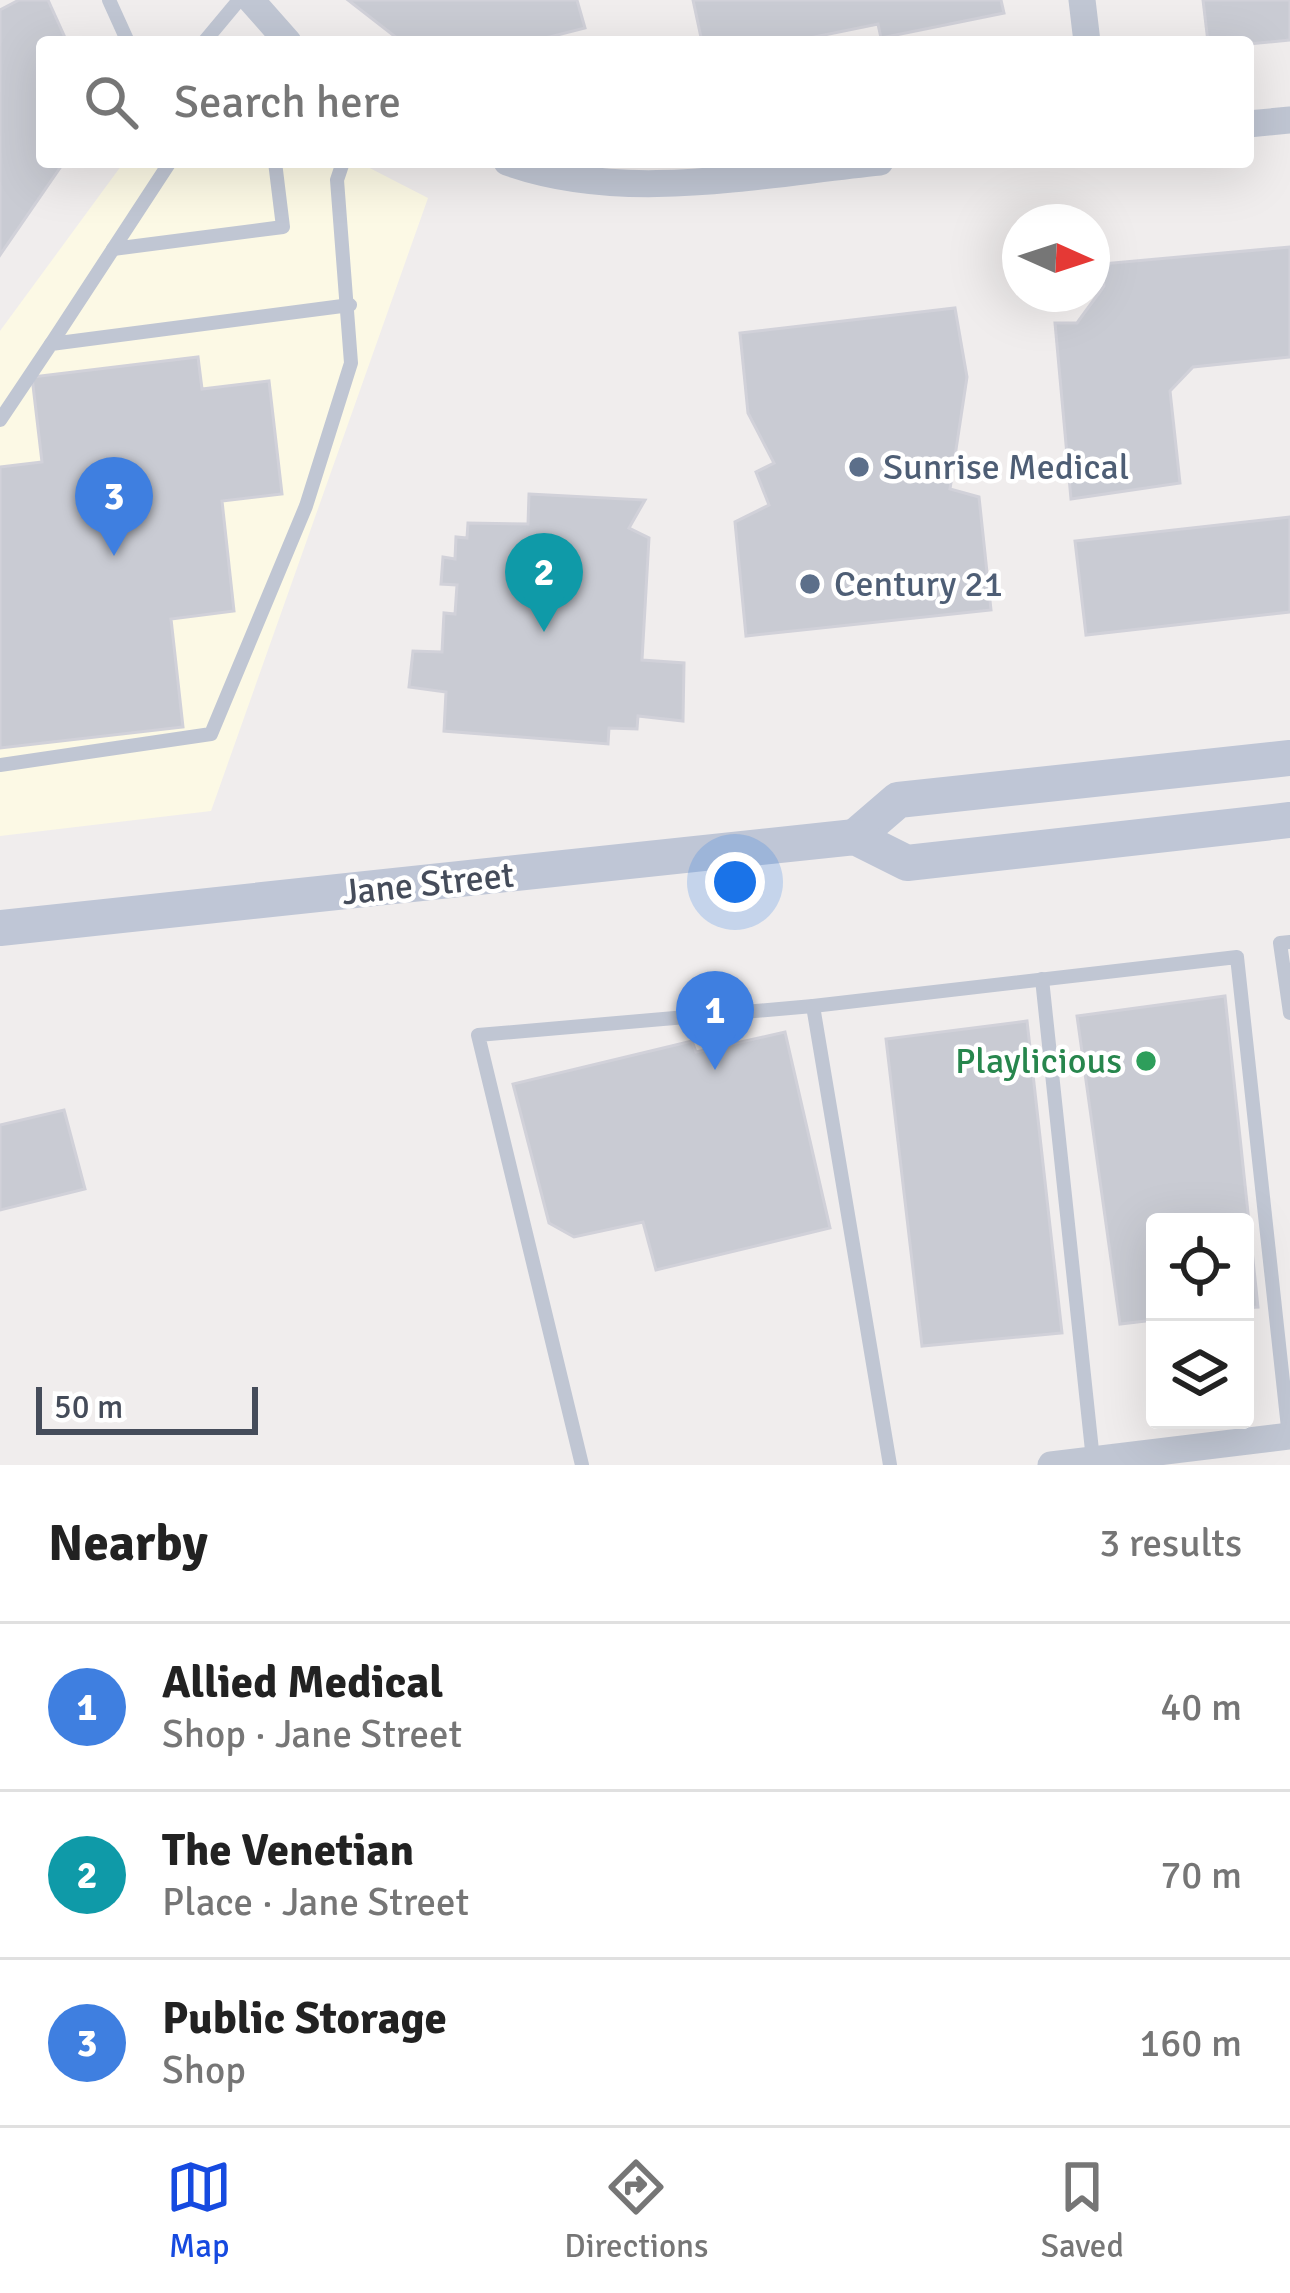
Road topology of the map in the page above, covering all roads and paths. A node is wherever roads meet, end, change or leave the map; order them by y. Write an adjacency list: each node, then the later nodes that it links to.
1 (109, 0): 5 (lane)
2 (239, 0): 6 (lane)
3 (251, 0): 7 (street)
4 (1082, 0): 8 (street)
5 (125, 36)
6 (209, 36)
7 (282, 36)
8 (1086, 36)
9 (1290, 120): 10 (street)
10 (1254, 123)
11 (166, 168): 16 (lane)
12 (276, 168): 16 (lane)
13 (341, 168): 17 (lane)
14 (535, 168): 15 (street)
15 (818, 168)
16 (113, 249): 18 (lane)
17 (350, 305): 18 (lane); 21 (lane)
18 (51, 344): 19 (lane)
19 (0, 420)
20 (1290, 758): 23 (main road)
21 (0, 765)
22 (1290, 820): 23 (main road)
23 (855, 837): 24 (main road, Jane Street)
24 (0, 928)
25 (1290, 942): 28 (lane)
26 (1042, 980): 27 (lane); 29 (lane); 31 (lane)
27 (813, 1006): 32 (lane); 33 (lane)
28 (1290, 1013)
29 (1289, 1437): 30 (street)
30 (1174, 1457): 31 (street)
31 (1093, 1460): 34 (street)
32 (582, 1465)
33 (890, 1465)
34 (1051, 1465)

